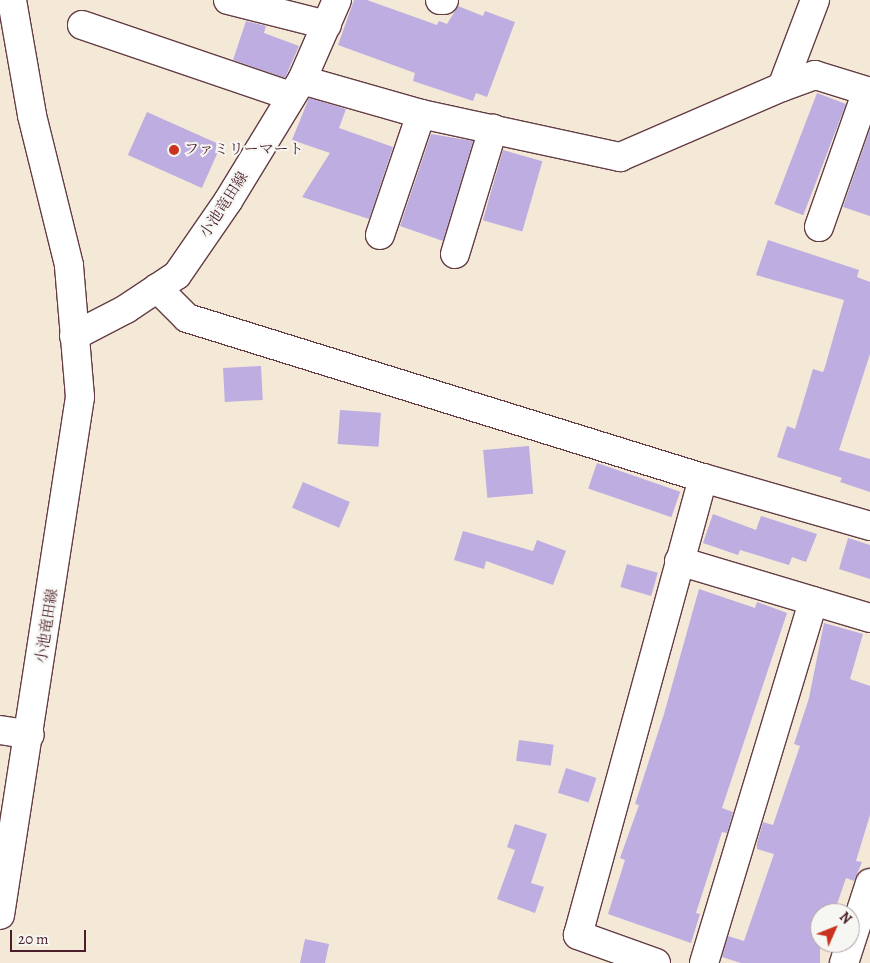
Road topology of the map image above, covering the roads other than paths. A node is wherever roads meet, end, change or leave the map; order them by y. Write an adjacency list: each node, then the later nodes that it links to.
1 (12, 0): 18 (street, 小池竜田線)
2 (228, 0): 8 (street)
3 (337, 0): 8 (street, 小池竜田線)
4 (440, 0): 5 (street)
5 (444, 0)
6 (815, 0): 9 (street)
7 (82, 25): 10 (street)
8 (327, 26): 10 (street, 小池竜田線)
9 (782, 87): 11 (street); 13 (street)
10 (297, 88): 12 (street); 17 (street, 小池竜田線)
11 (868, 91): 14 (street)
12 (421, 114): 13 (street); 15 (street)
13 (493, 130): 16 (street)
14 (819, 227)
15 (380, 235)
16 (455, 254)
17 (157, 288): 18 (street, 小池竜田線); 19 (street)
18 (74, 336): 25 (street, 小池竜田線)
19 (703, 478): 20 (street); 21 (street)
20 (870, 526)
21 (679, 561): 22 (street); 28 (street)
22 (813, 601): 23 (street); 29 (street)
23 (870, 618)
24 (0, 730): 25 (street)
25 (30, 735): 27 (street, 小池竜田線)
26 (870, 883): 30 (street)
27 (0, 915)
28 (656, 963)
29 (704, 963)
30 (844, 963)

